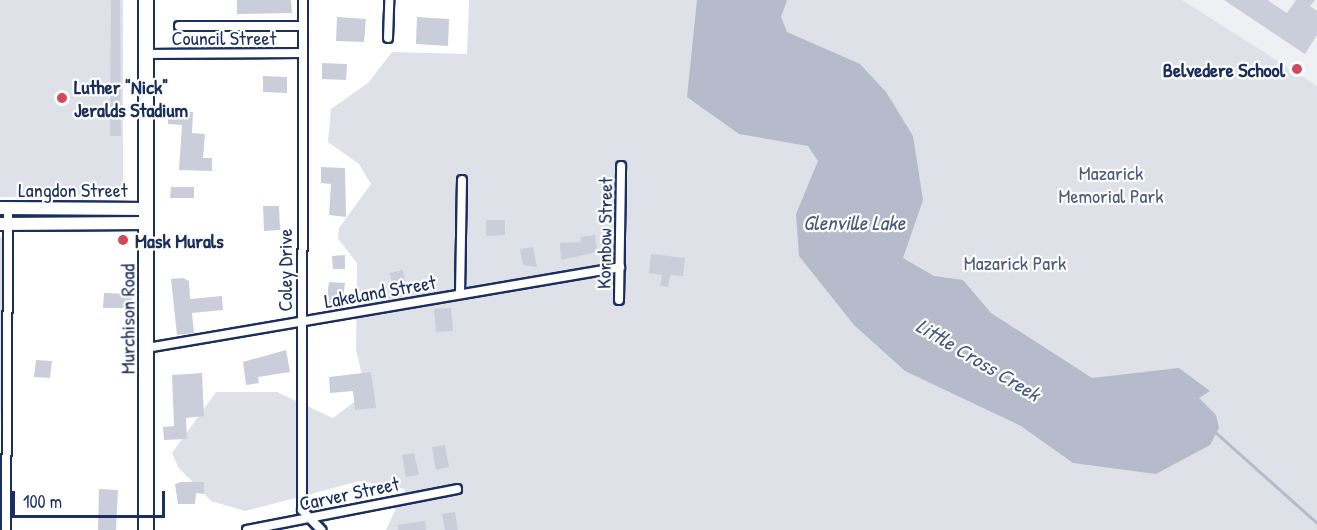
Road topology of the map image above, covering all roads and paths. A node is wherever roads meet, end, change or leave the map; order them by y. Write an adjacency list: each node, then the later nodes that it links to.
1 (146, 0): 8 (main road, Murchison Road)
2 (303, 0): 5 (street, Coley Drive)
3 (389, 0): 6 (street)
4 (179, 26): 5 (street)
5 (303, 26): 7 (street, Coley Drive)
6 (388, 38)
7 (302, 53): 8 (street, Council Street); 18 (street, Coley Drive)
8 (145, 54): 12 (main road, Murchison Road)
9 (621, 166): 15 (street, Kornbow Street)
10 (462, 180): 16 (street)
11 (4, 208): 12 (street, Langdon Street); 14 (street)
12 (147, 208): 13 (main road, Murchison Road)
13 (146, 223): 14 (street, Langdon Street); 19 (main road, Murchison Road)
14 (3, 224): 22 (street)
15 (620, 267): 16 (street, Lakeland Street); 17 (street, Kornbow Street)
16 (460, 294): 18 (street, Lakeland Street)
17 (619, 300)
18 (300, 321): 19 (street, Lakeland Street); 21 (street, Coley Drive)
19 (147, 348): 23 (main road, Murchison Road)
20 (457, 489): 21 (street, Carver Street)
21 (312, 517): 24 (street, Carver Street); 25 (street, Coley Drive)
22 (6, 530)
23 (146, 530)
24 (247, 530)
25 (321, 530)

